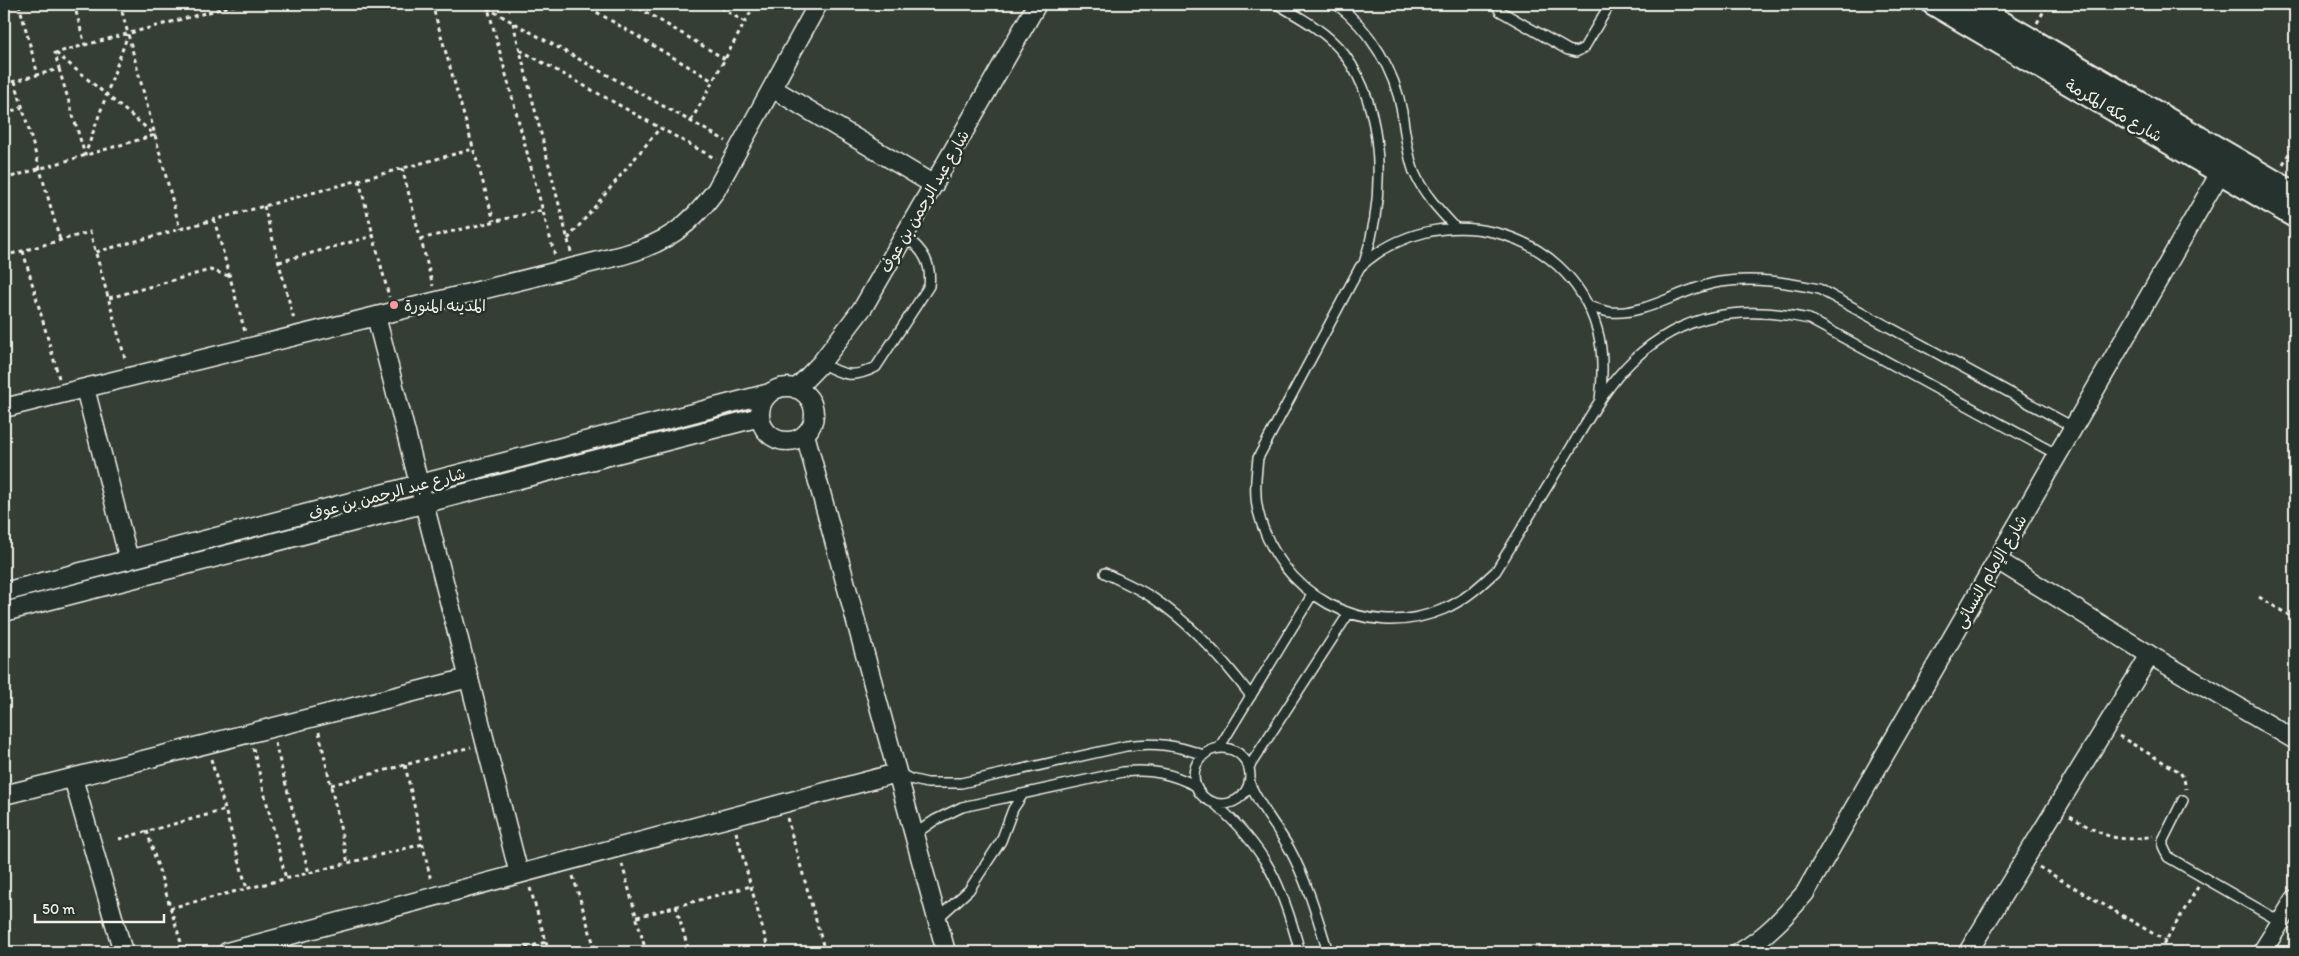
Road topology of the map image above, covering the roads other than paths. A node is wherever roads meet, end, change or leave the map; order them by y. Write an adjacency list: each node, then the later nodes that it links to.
1 (818, 4): 9 (street)
2 (1037, 4): 11 (street, شارع عبد الرحمن بن عوف)
3 (1277, 4): 16 (lane)
4 (1336, 4): 14 (lane)
5 (1496, 4): 6 (lane)
6 (1610, 4)
7 (1933, 4): 10 (street, شارع مكه المكرمة)
8 (1971, 4): 12 (street, شارع مكه المكرمة)
9 (772, 88): 11 (street); 18 (street)
10 (2220, 173): 13 (street, شارع مكه المكرمة); 26 (street, شارع الإمام النسائى)
11 (934, 185): 15 (street, شارع عبد الرحمن بن عوف)
12 (2295, 193)
13 (2295, 217)
14 (1455, 227): 16 (lane); 17 (lane)
15 (905, 236): 19 (street, شارع عبد الرحمن بن عوف); 19 (lane)
16 (1364, 263): 35 (lane)
17 (1588, 306): 23 (lane); 26 (lane)
18 (376, 316): 20 (street); 29 (street)
19 (821, 363): 21 (street, شارع عبد الرحمن بن عوف)
20 (84, 388): 24 (street); 31 (street)
21 (796, 389): 22 (street); 27 (street)
22 (770, 394): 25 (street); 29 (street, شارع عبد الرحمن بن عوف)
23 (1600, 400): 28 (lane); 37 (lane)
24 (4, 408)
25 (760, 416): 27 (street); 30 (street, شارع عبد الرحمن بن عوف)
26 (2073, 427): 28 (street, شارع الإمام النسائى)
27 (806, 434): 45 (street)
28 (2056, 454): 32 (street, شارع الإمام النسائى)
29 (419, 484): 30 (street); 31 (street, شارع عبد الرحمن بن عوف)
30 (424, 504): 36 (street, شارع عبد الرحمن بن عوف); 39 (street)
31 (129, 560): 34 (street, شارع عبد الرحمن بن عوف)
32 (1996, 560): 38 (street); 63 (street, شارع الإمام النسائى)
33 (1105, 572): 40 (lane)
34 (4, 592)
35 (1312, 595): 37 (lane); 40 (lane)
36 (4, 612)
37 (1349, 613): 44 (lane)
38 (2150, 655): 41 (street); 64 (street)
39 (468, 678): 46 (street); 54 (street)
40 (1251, 696): 42 (lane)
41 (2295, 740)
42 (1219, 748): 43 (lane); 44 (lane)
43 (1204, 755): 45 (lane); 48 (lane)
44 (1249, 768): 47 (lane)
45 (897, 773): 53 (street); 54 (street)
46 (73, 778): 50 (street); 58 (street)
47 (1249, 782): 52 (lane); 62 (lane)
48 (1196, 786): 49 (lane); 52 (lane)
49 (1023, 794): 53 (lane); 56 (lane)
50 (4, 795)
51 (2184, 800): 57 (lane)
52 (1213, 802): 61 (lane)
53 (915, 838): 56 (street)
54 (522, 873): 59 (street)
55 (2295, 899): 57 (street)
56 (938, 918): 60 (street)
57 (2281, 922): 65 (street)
58 (124, 952)
59 (227, 952)
60 (946, 952)
61 (1300, 952)
62 (1328, 952)
63 (1740, 952)
64 (1968, 952)
65 (2262, 952)

